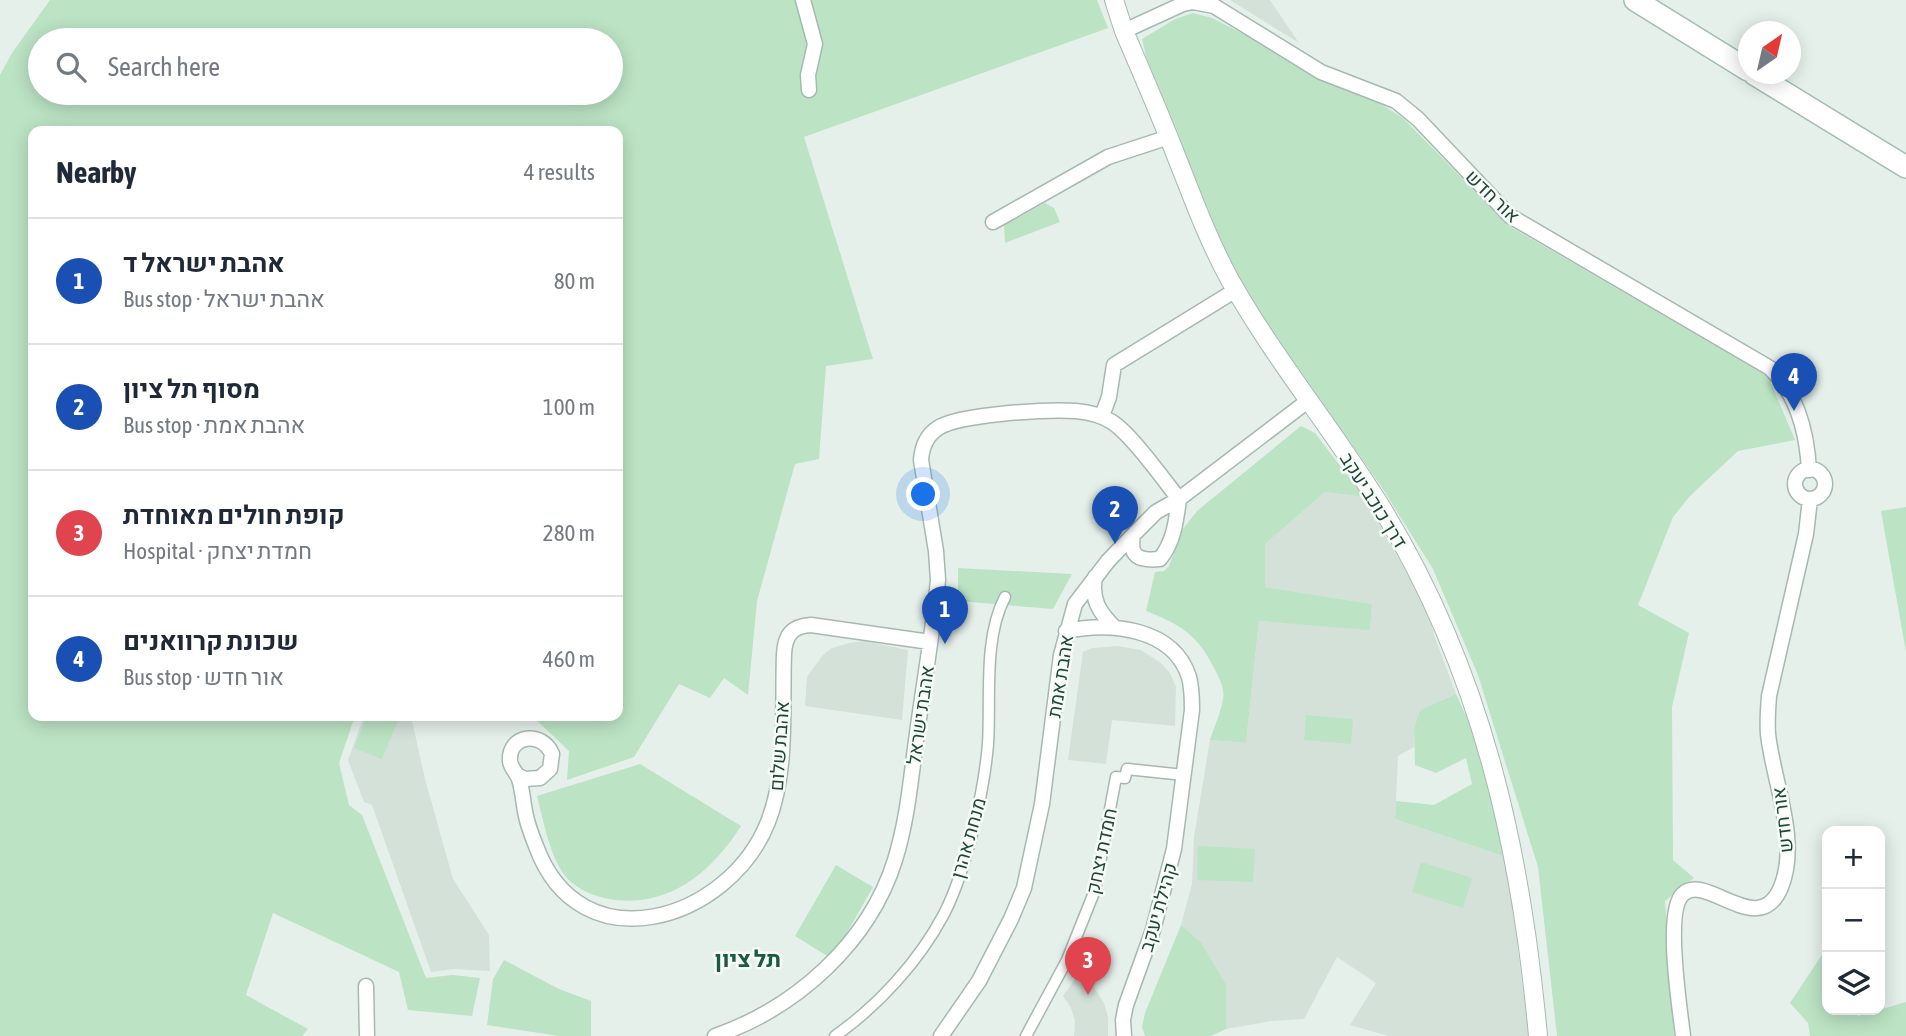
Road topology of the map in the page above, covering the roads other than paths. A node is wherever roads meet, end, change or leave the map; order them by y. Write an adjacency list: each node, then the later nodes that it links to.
1 (803, 0): 7 (street)
2 (1114, 0): 4 (street, דרך כוכב יעקב)
3 (1635, 0): 5 (main road)
4 (1124, 31): 8 (street, דרך כוכב יעקב); 14 (street, אור חדש)
5 (1738, 64)
6 (1770, 84): 9 (main road)
7 (809, 90)
8 (1168, 137): 10 (street); 11 (street, דרך כוכב יעקב)
9 (1906, 167)
10 (993, 222)
11 (1236, 290): 12 (street, דרך כוכב יעקב); 13 (street)
12 (1309, 400): 15 (street, אהבת אמת); 32 (street, דרך כוכב יעקב)
13 (1102, 416): 15 (street); 22 (street, אהבת ישראל)
14 (1809, 470): 16 (street); 16 (street)
15 (1179, 499): 17 (street, אהבת אמת); 17 (street)
16 (1810, 499): 33 (street, אור חדש)
17 (1133, 535): 18 (street, אהבת אמת)
18 (1096, 577): 20 (street); 21 (street, אהבת אמת)
19 (1004, 597): 28 (street, מנחת אהרן)
20 (1115, 628): 21 (street, קהילת יעקב); 23 (street, קהילת יעקב)
21 (1066, 631): 29 (street, אהבת אמת)
22 (930, 642): 24 (street, אהבת שלום); 27 (street, אהבת ישראל)
23 (1184, 775): 30 (street, חמדת יצחק); 31 (street, קהילת יעקב)
24 (526, 778)
25 (366, 986): 26 (street)
26 (367, 1036)
27 (715, 1036)
28 (835, 1036)
29 (941, 1036)
30 (1026, 1036)
31 (1124, 1036)
32 (1538, 1036)
33 (1683, 1036)

